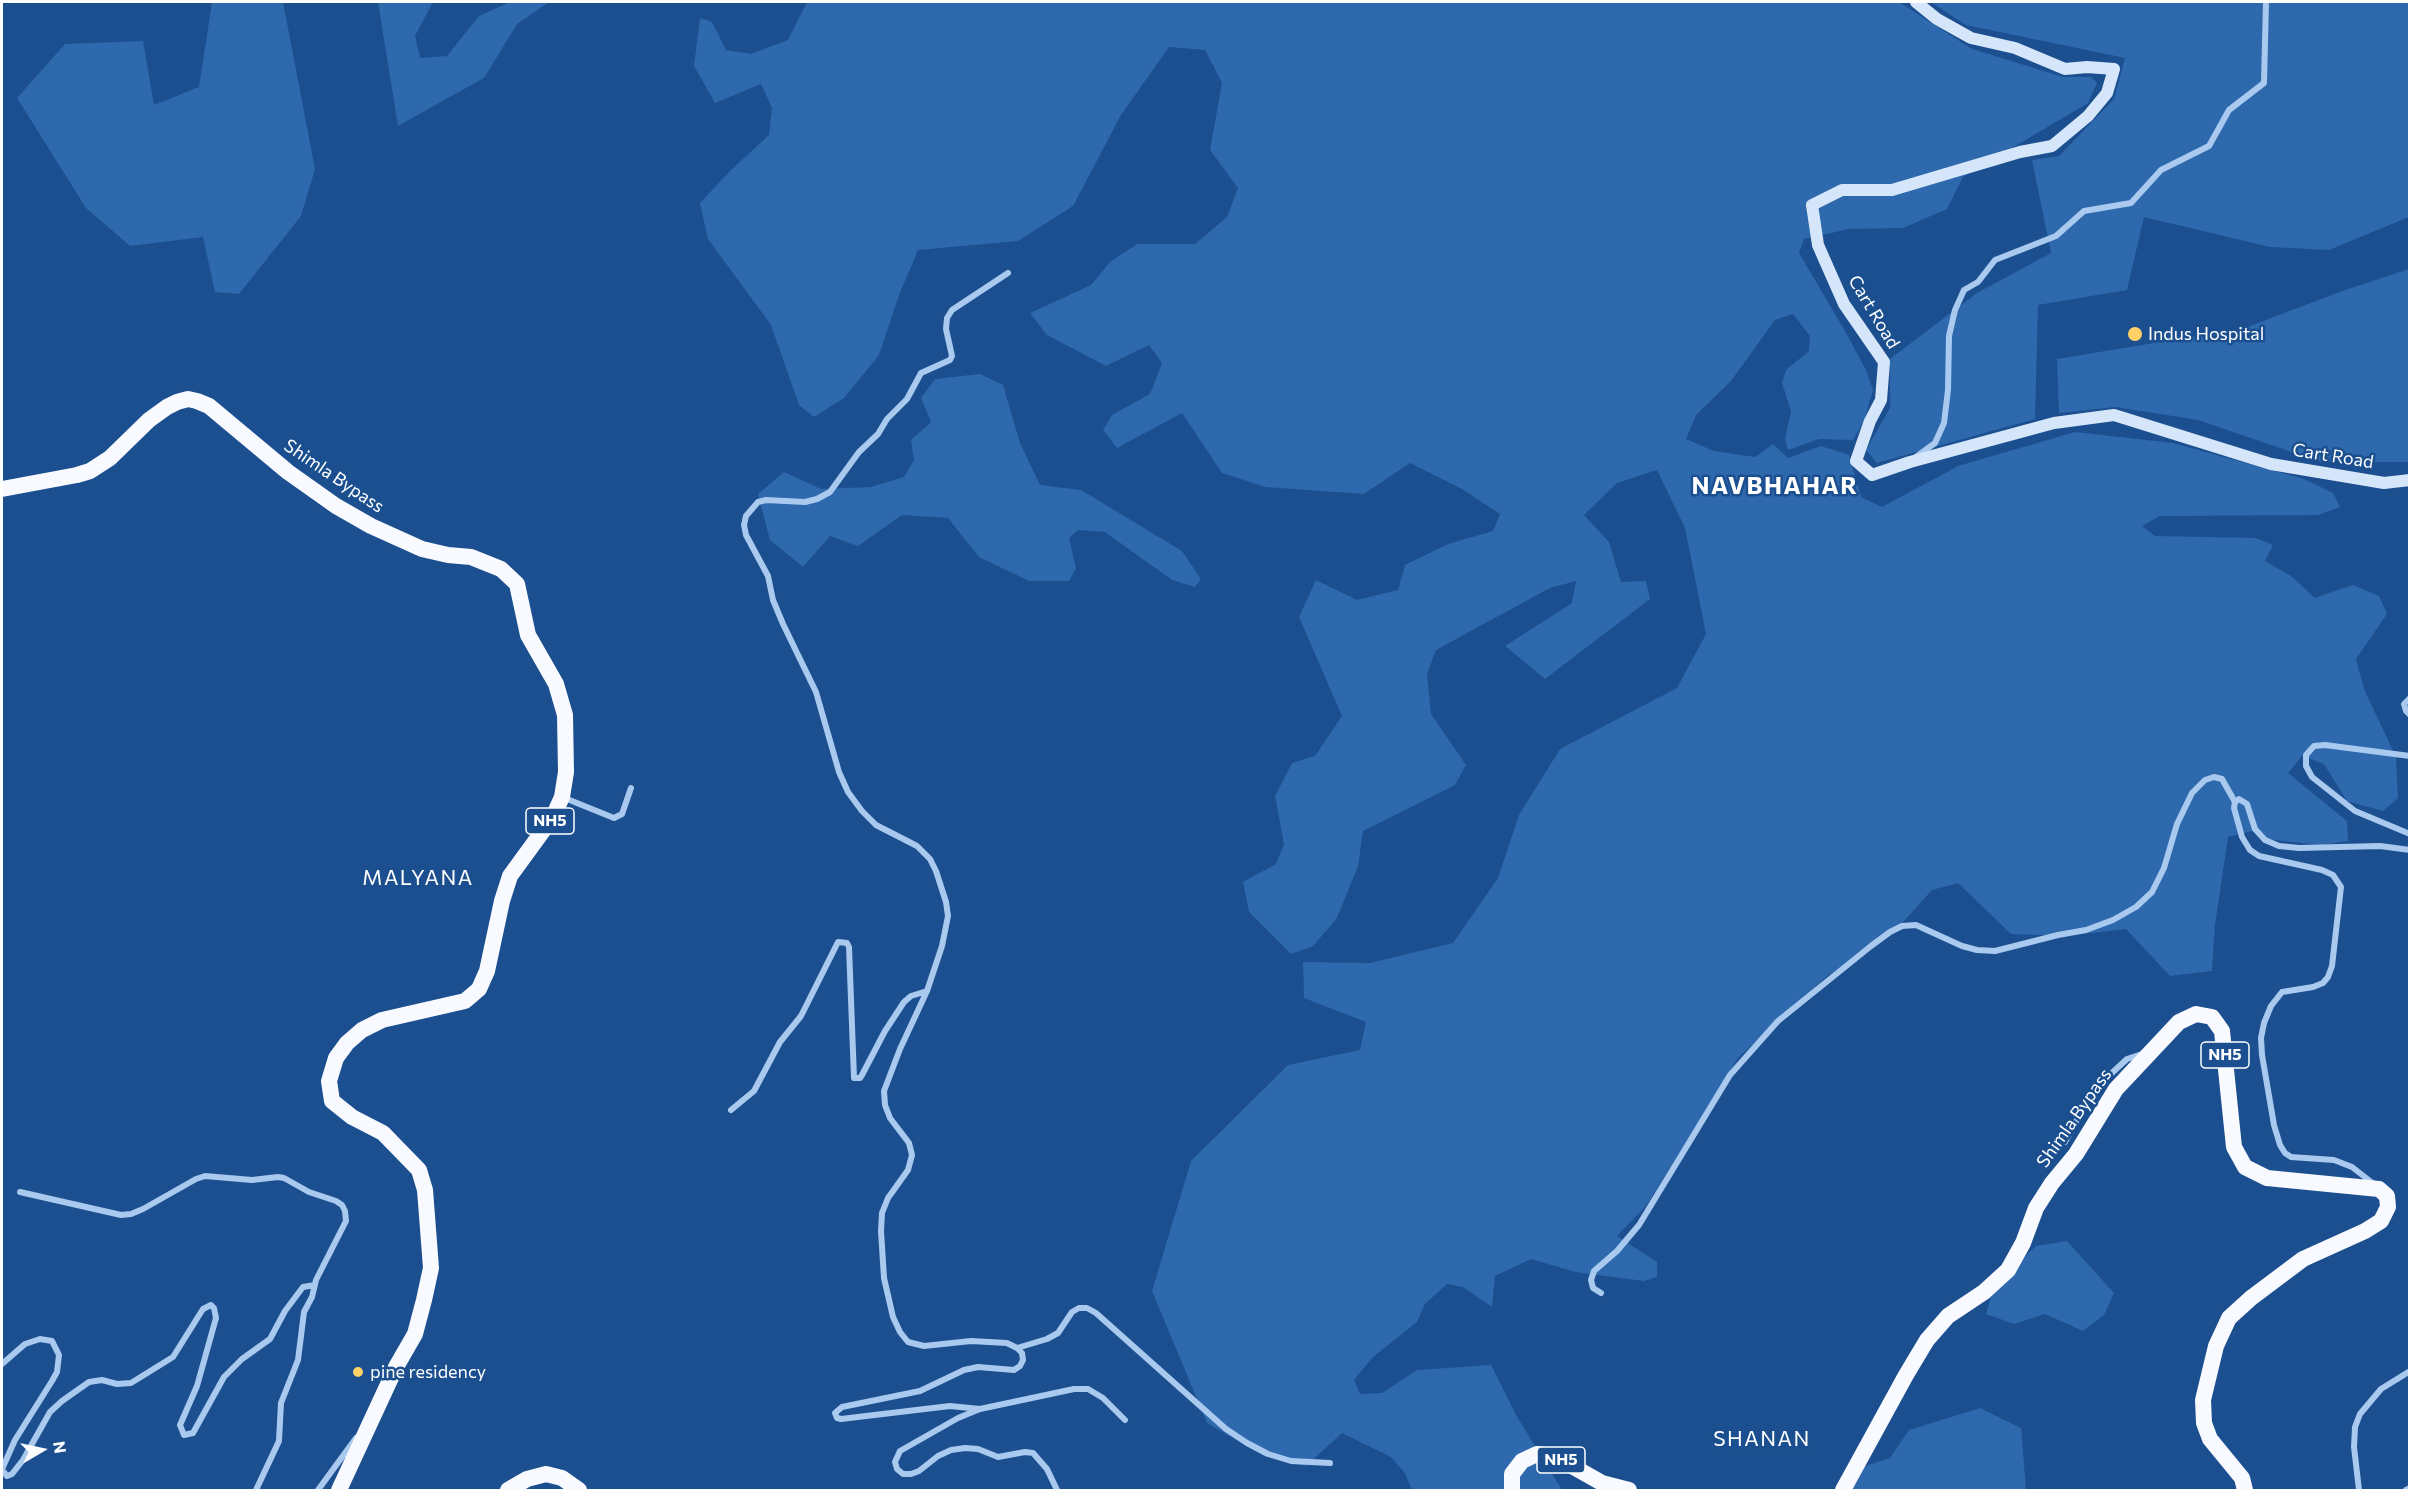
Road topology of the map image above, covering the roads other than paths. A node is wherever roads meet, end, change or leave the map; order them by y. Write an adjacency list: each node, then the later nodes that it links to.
1 (1916, 2): 4 (main road, Cart Road)
2 (2266, 2): 4 (street)
3 (1008, 273): 15 (street)
4 (1910, 462): 5 (main road, Cart Road)
5 (2409, 480)
6 (2, 489): 11 (highway, Shimla Bypass / NH5)
7 (2409, 698): 8 (street)
8 (2409, 715)
9 (2409, 756): 13 (street)
10 (631, 788): 11 (street)
11 (562, 797): 27 (highway, Shimla Bypass / NH5)
12 (2235, 801): 14 (street); 19 (street); 22 (street)
13 (2409, 834)
14 (2409, 850)
15 (927, 991): 17 (street); 23 (street)
16 (2148, 1053): 18 (street); 19 (highway, Shimla Bypass / NH5); 39 (highway, Shimla Bypass / NH5)
17 (731, 1110)
18 (2065, 1142)
19 (2379, 1189): 40 (highway)
20 (20, 1192): 21 (street)
21 (315, 1285): 30 (street); 31 (street)
22 (1601, 1293)
23 (1017, 1348): 26 (street); 29 (street)
24 (2, 1364): 30 (street)
25 (2409, 1371): 41 (street)
26 (980, 1409): 28 (street); 36 (street)
27 (372, 1420): 32 (street); 33 (highway, Shimla Bypass / NH5)
28 (1125, 1420)
29 (1330, 1463)
30 (2, 1469)
31 (256, 1491)
32 (318, 1491)
33 (339, 1491)
34 (508, 1491): 35 (highway)
35 (579, 1491)
36 (1057, 1491)
37 (1512, 1491): 38 (highway, NH5)
38 (1629, 1491)
39 (1843, 1491)
40 (2245, 1491)
41 (2359, 1491)

